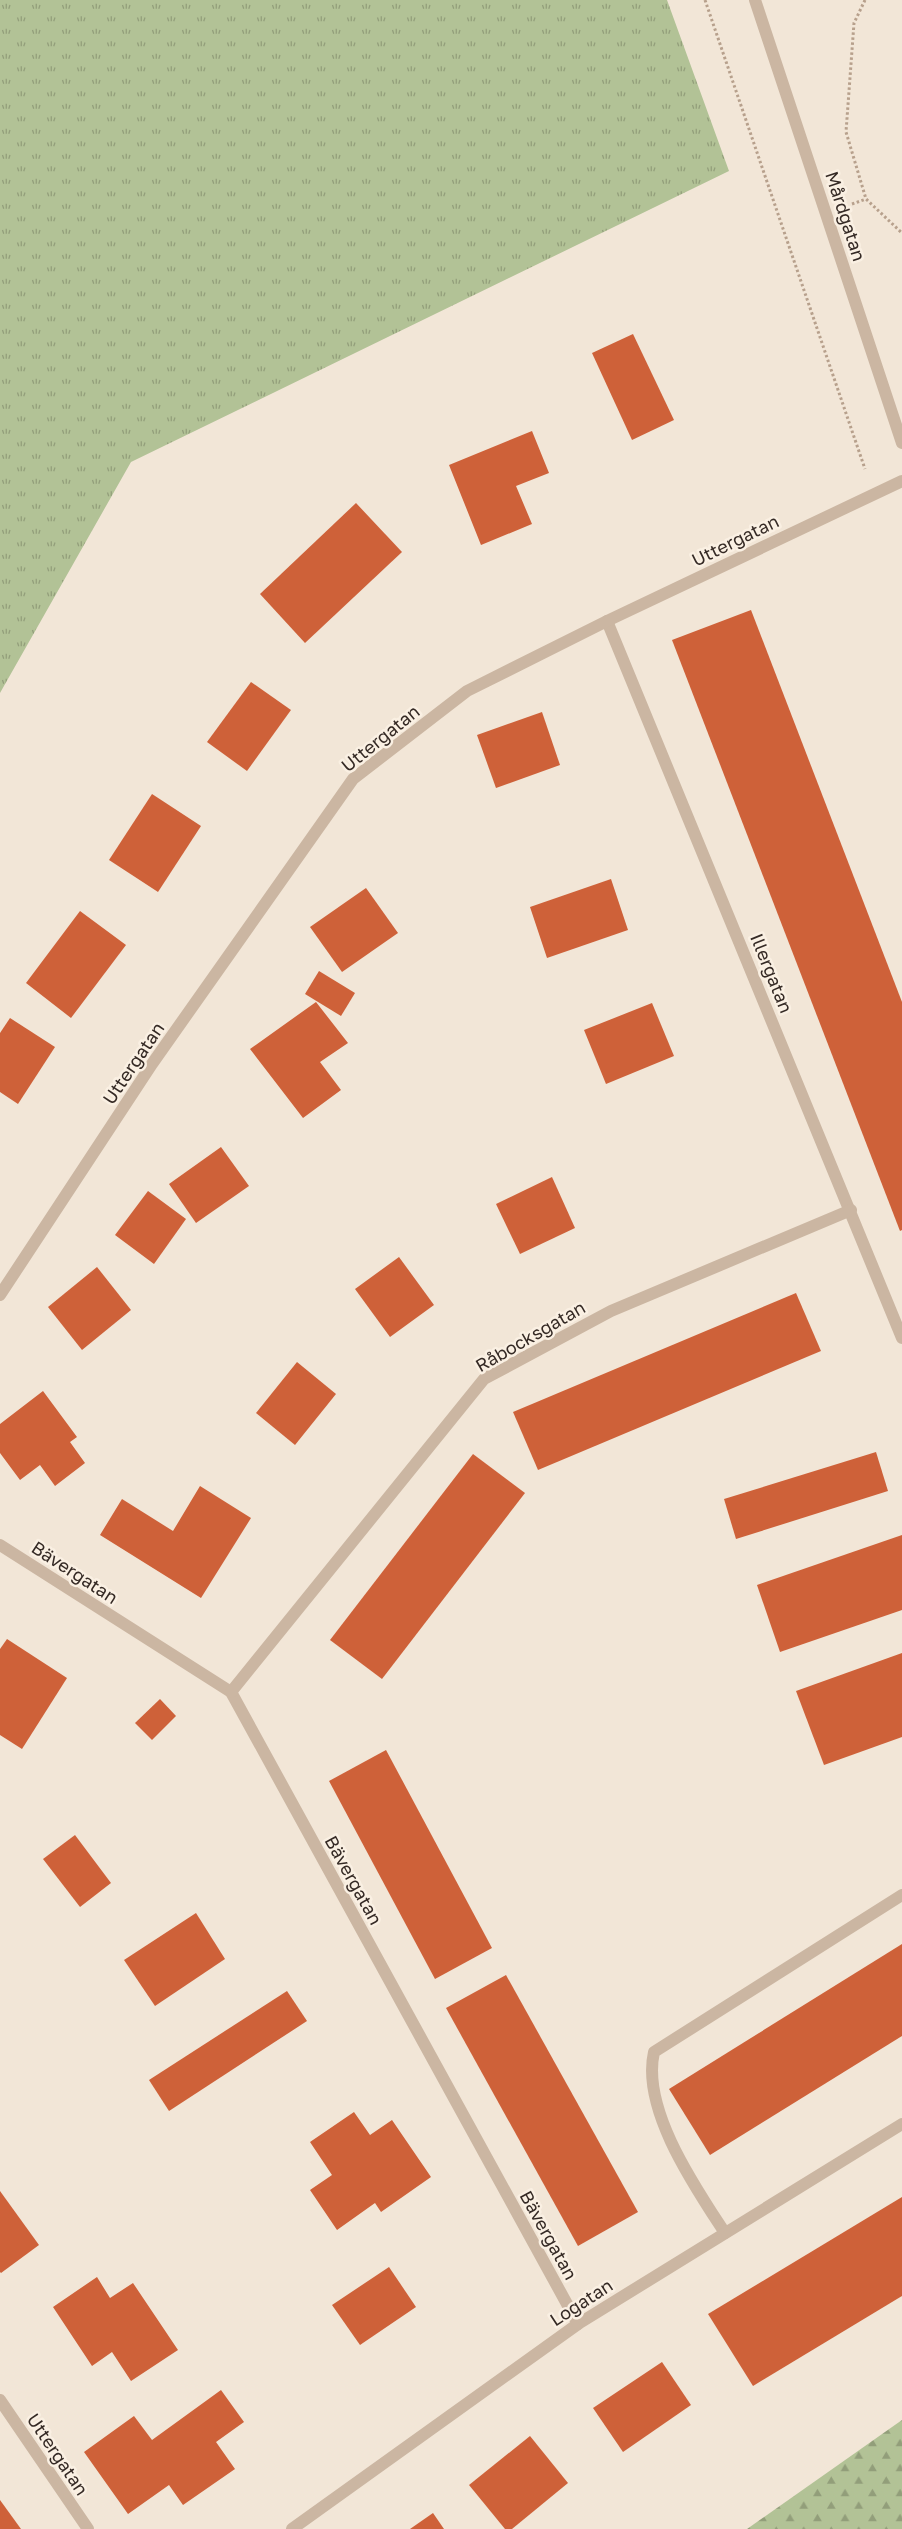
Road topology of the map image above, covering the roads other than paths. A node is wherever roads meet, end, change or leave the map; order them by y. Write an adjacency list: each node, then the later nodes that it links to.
1 (755, 0): 2 (street, Mårdgatan)
2 (902, 443)
3 (902, 481): 4 (street, Uttergatan)
4 (607, 621): 5 (street, Illergatan); 6 (street, Uttergatan)
5 (850, 1210): 7 (street, Illergatan); 9 (street, Råbocksgatan)
6 (0, 1294)
7 (902, 1338)
8 (0, 1545): 9 (street, Bävergatan)
9 (231, 1692): 13 (street, Bävergatan)
10 (902, 1895): 12 (street)
11 (902, 2124): 12 (street, Logatan)
12 (725, 2233): 13 (street, Logatan)
13 (578, 2324): 16 (street, Logatan)
14 (0, 2400): 15 (street, Uttergatan)
15 (88, 2529)
16 (292, 2529)

